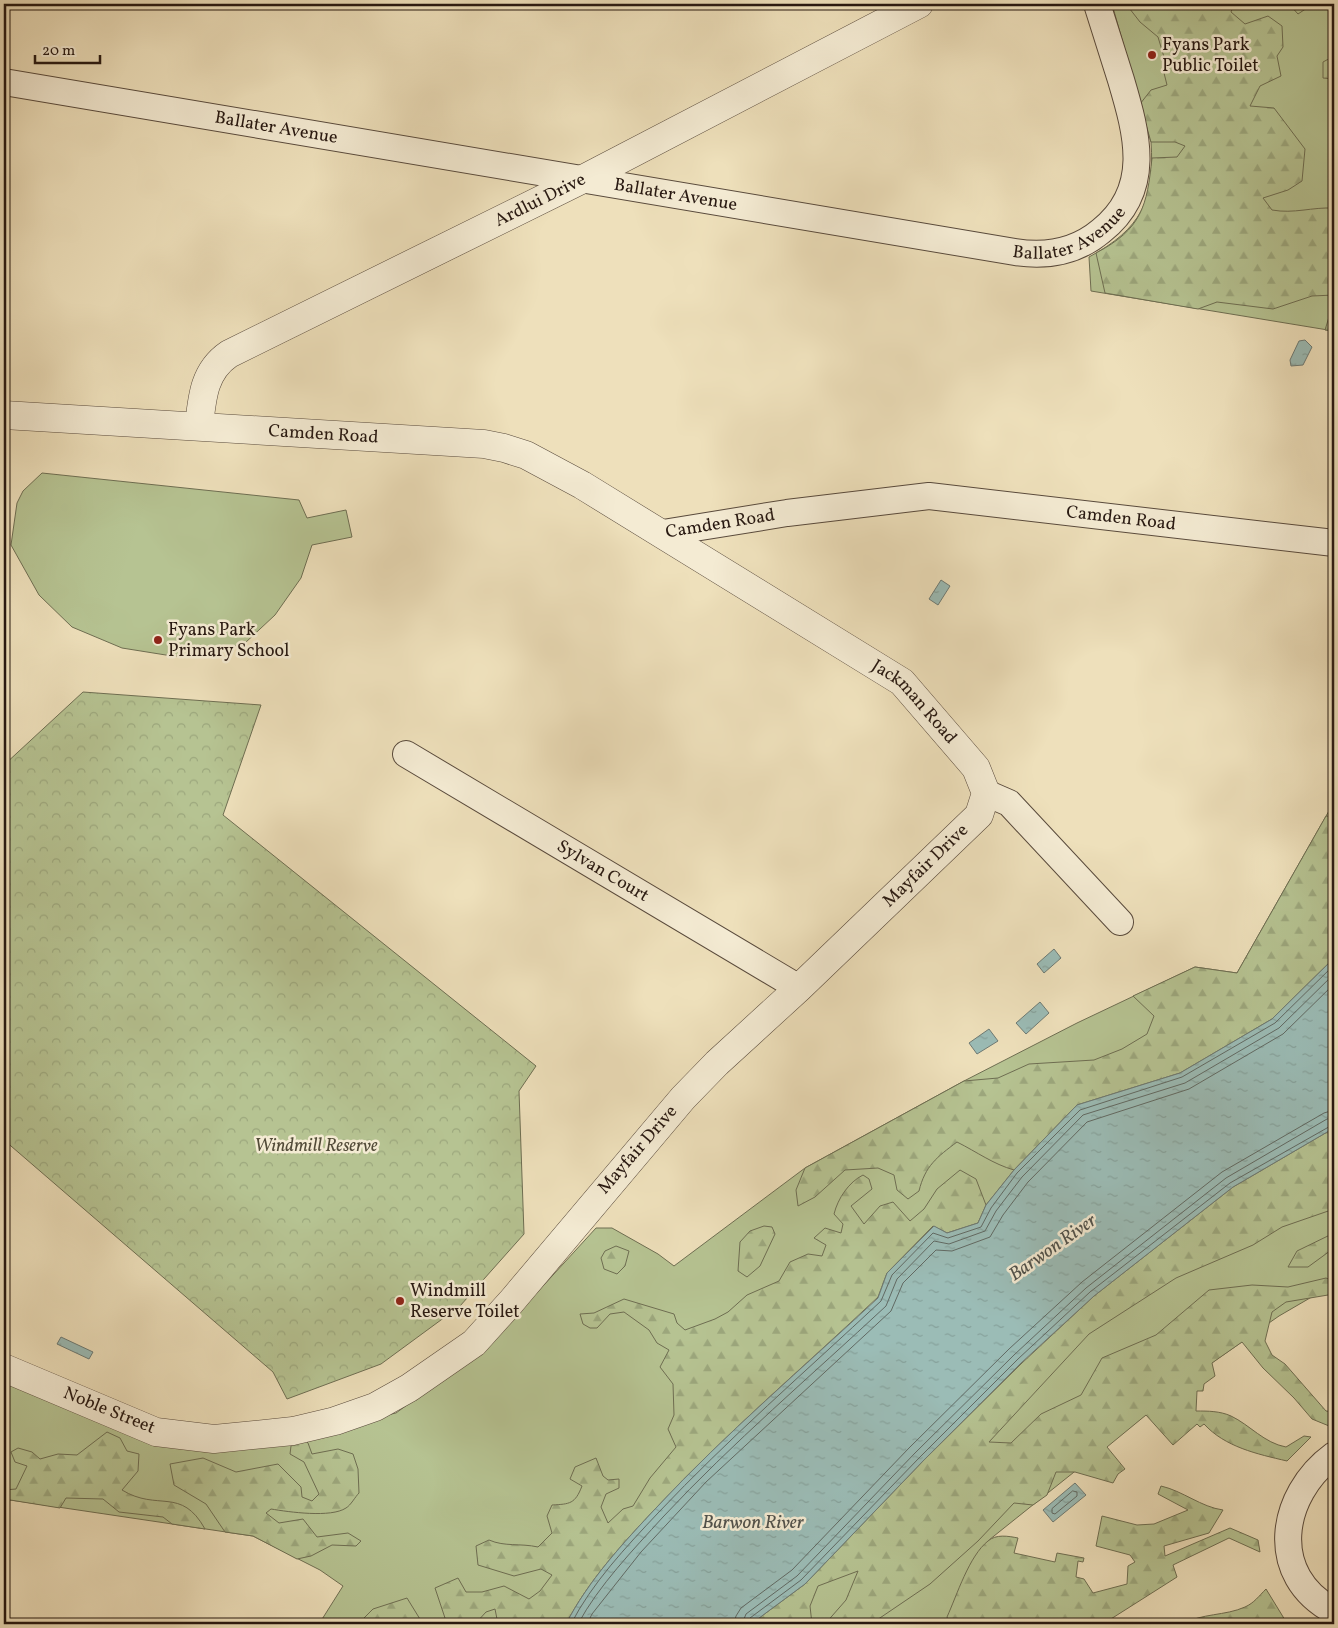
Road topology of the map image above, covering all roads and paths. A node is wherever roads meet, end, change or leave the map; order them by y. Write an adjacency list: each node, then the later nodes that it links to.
1 (918, 4): 4 (street, Ardlui Drive)
2 (1097, 4): 4 (street, Ballater Avenue)
3 (4, 82): 4 (street, Ballater Avenue)
4 (583, 180): 6 (street, Ardlui Drive)
5 (4, 415): 6 (street, Camden Road)
6 (199, 426): 7 (street, Camden Road)
7 (663, 533): 8 (street, Camden Road); 10 (street, Jackman Road)
8 (1334, 543)
9 (406, 754): 12 (street, Sylvan Court)
10 (986, 793): 11 (street); 12 (street, Mayfair Drive)
11 (1120, 922)
12 (799, 988): 14 (street, Mayfair Drive)
13 (4, 1368): 14 (street, Noble Street)
14 (248, 1436)
15 (1334, 1455): 16 (street)
16 (1334, 1611)

